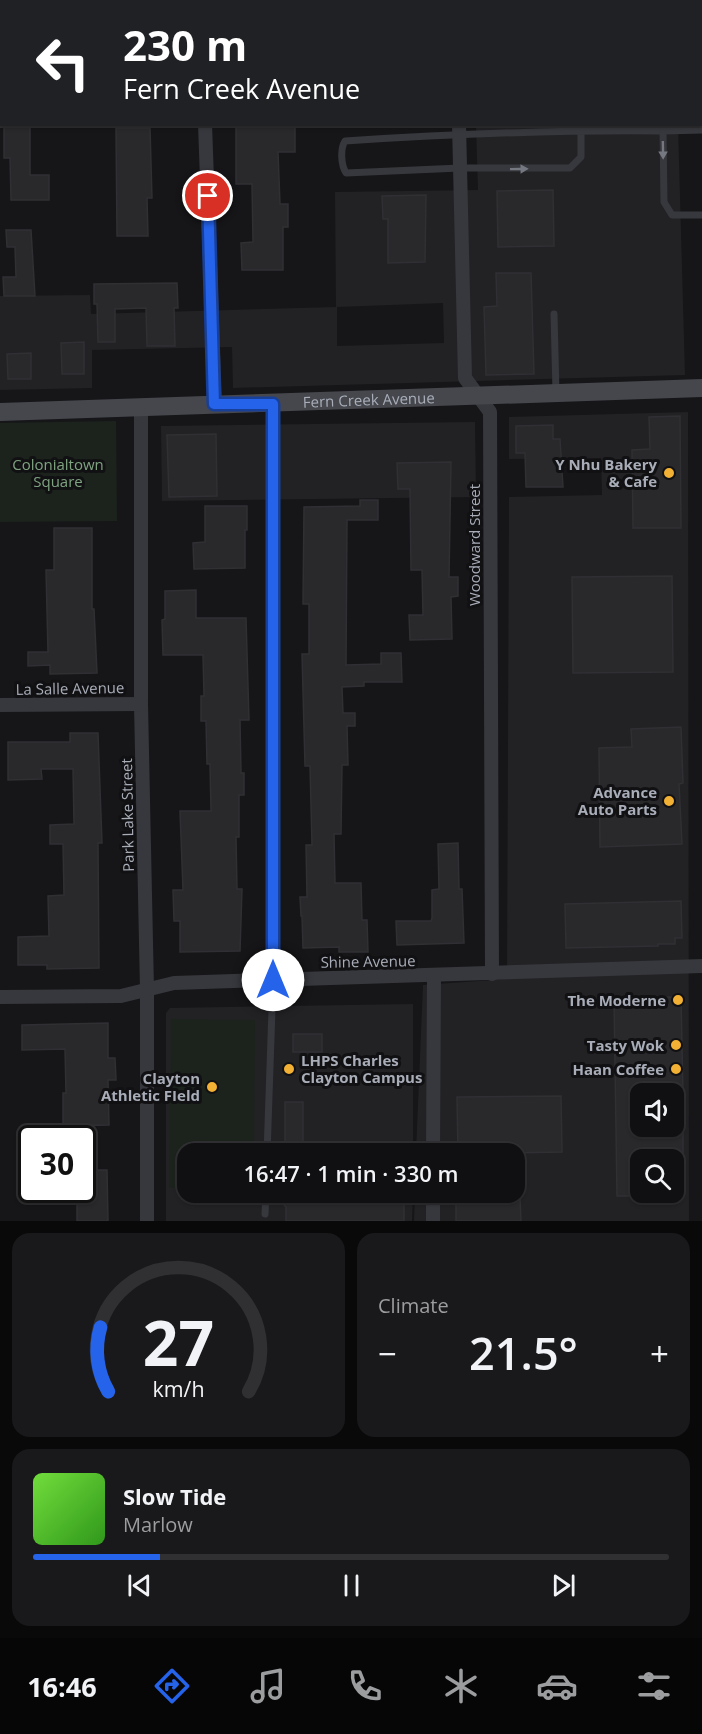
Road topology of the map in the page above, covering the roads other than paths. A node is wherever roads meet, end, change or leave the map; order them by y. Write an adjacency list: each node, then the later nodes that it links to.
1 (205, 126): 12 (street)
2 (459, 129): 3 (lane); 6 (street, Woodward Street); 6 (lane)
3 (581, 130): 4 (lane); 6 (lane, one-way to 3)
4 (663, 130): 5 (lane); 7 (lane, one-way to 7)
5 (702, 130)
6 (460, 168): 11 (street, Woodward Street)
7 (702, 215)
8 (554, 314): 10 (lane)
9 (702, 387): 10 (street, Fern Creek Avenue)
10 (556, 393): 11 (street, Fern Creek Avenue)
11 (477, 396): 13 (street, Fern Creek Avenue); 19 (street, Woodward Street)
12 (214, 404): 13 (street, Fern Creek Avenue); 14 (street, Fern Creek Avenue)
13 (273, 404): 21 (street)
14 (141, 408): 15 (street, Fern Creek Avenue); 16 (street, Park Lake Street)
15 (0, 412)
16 (141, 704): 17 (street, La Salle Avenue); 22 (street, Park Lake Street)
17 (0, 705)
18 (702, 966): 19 (street, Shine Avenue)
19 (492, 974): 20 (street, Shine Avenue)
20 (434, 976): 21 (street, Shine Avenue); 25 (street)
21 (273, 980): 22 (street, Shine Avenue); 24 (lane)
22 (147, 990): 23 (street, Shine Avenue); 29 (street, Park Lake Street)
23 (0, 997)
24 (267, 1143)
25 (433, 1143)
26 (266, 1203): 28 (lane)
27 (433, 1203): 30 (street)
28 (265, 1214)
29 (147, 1221)
30 (433, 1221)

